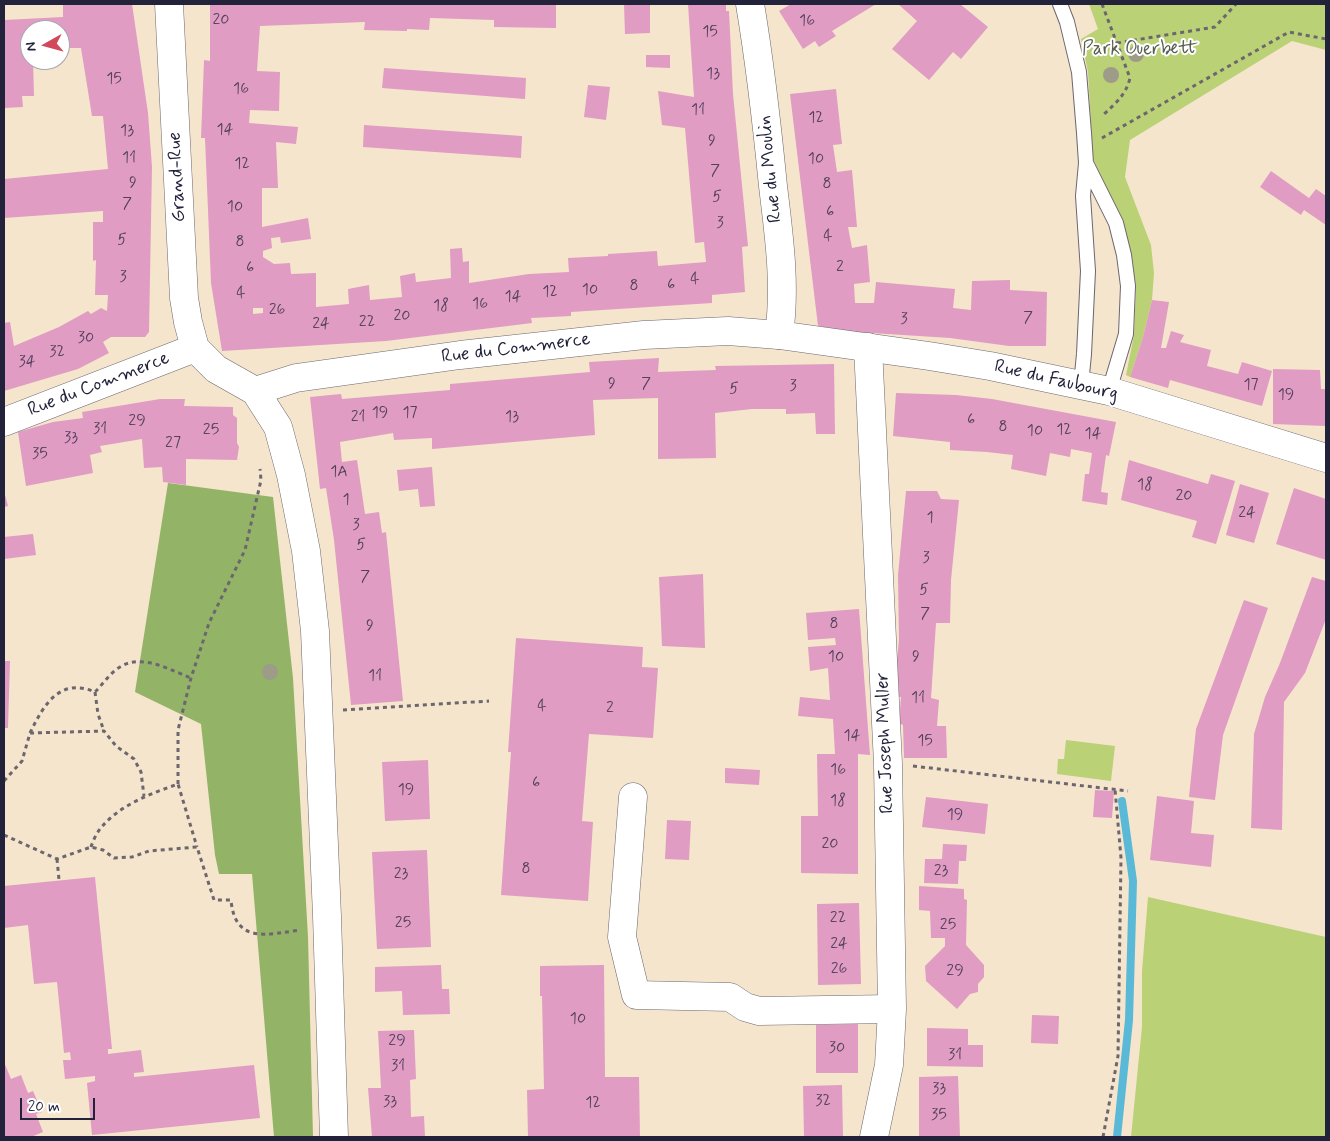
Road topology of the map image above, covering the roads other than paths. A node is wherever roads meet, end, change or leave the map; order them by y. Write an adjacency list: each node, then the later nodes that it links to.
1 (169, 4): 7 (main road, Grand-Rue)
2 (750, 4): 5 (main road, Rue du Moulin)
3 (1060, 4): 4 (lane)
4 (1086, 163): 8 (lane); 10 (lane)
5 (779, 335): 6 (main road, Rue du Faubourg); 9 (main road, Rue du Commerce)
6 (868, 347): 8 (main road, Rue du Faubourg); 14 (main road, Rue Joseph Muller)
7 (195, 348): 9 (main road); 11 (main road, Rue du Commerce)
8 (1081, 385): 10 (main road, Rue du Faubourg)
9 (255, 391): 15 (main road)
10 (1109, 392): 12 (main road, Rue du Faubourg)
11 (4, 422)
12 (1326, 458)
13 (633, 797): 14 (main road)
14 (892, 1009): 16 (main road, Rue Joseph Muller)
15 (334, 1137)
16 (874, 1137)

